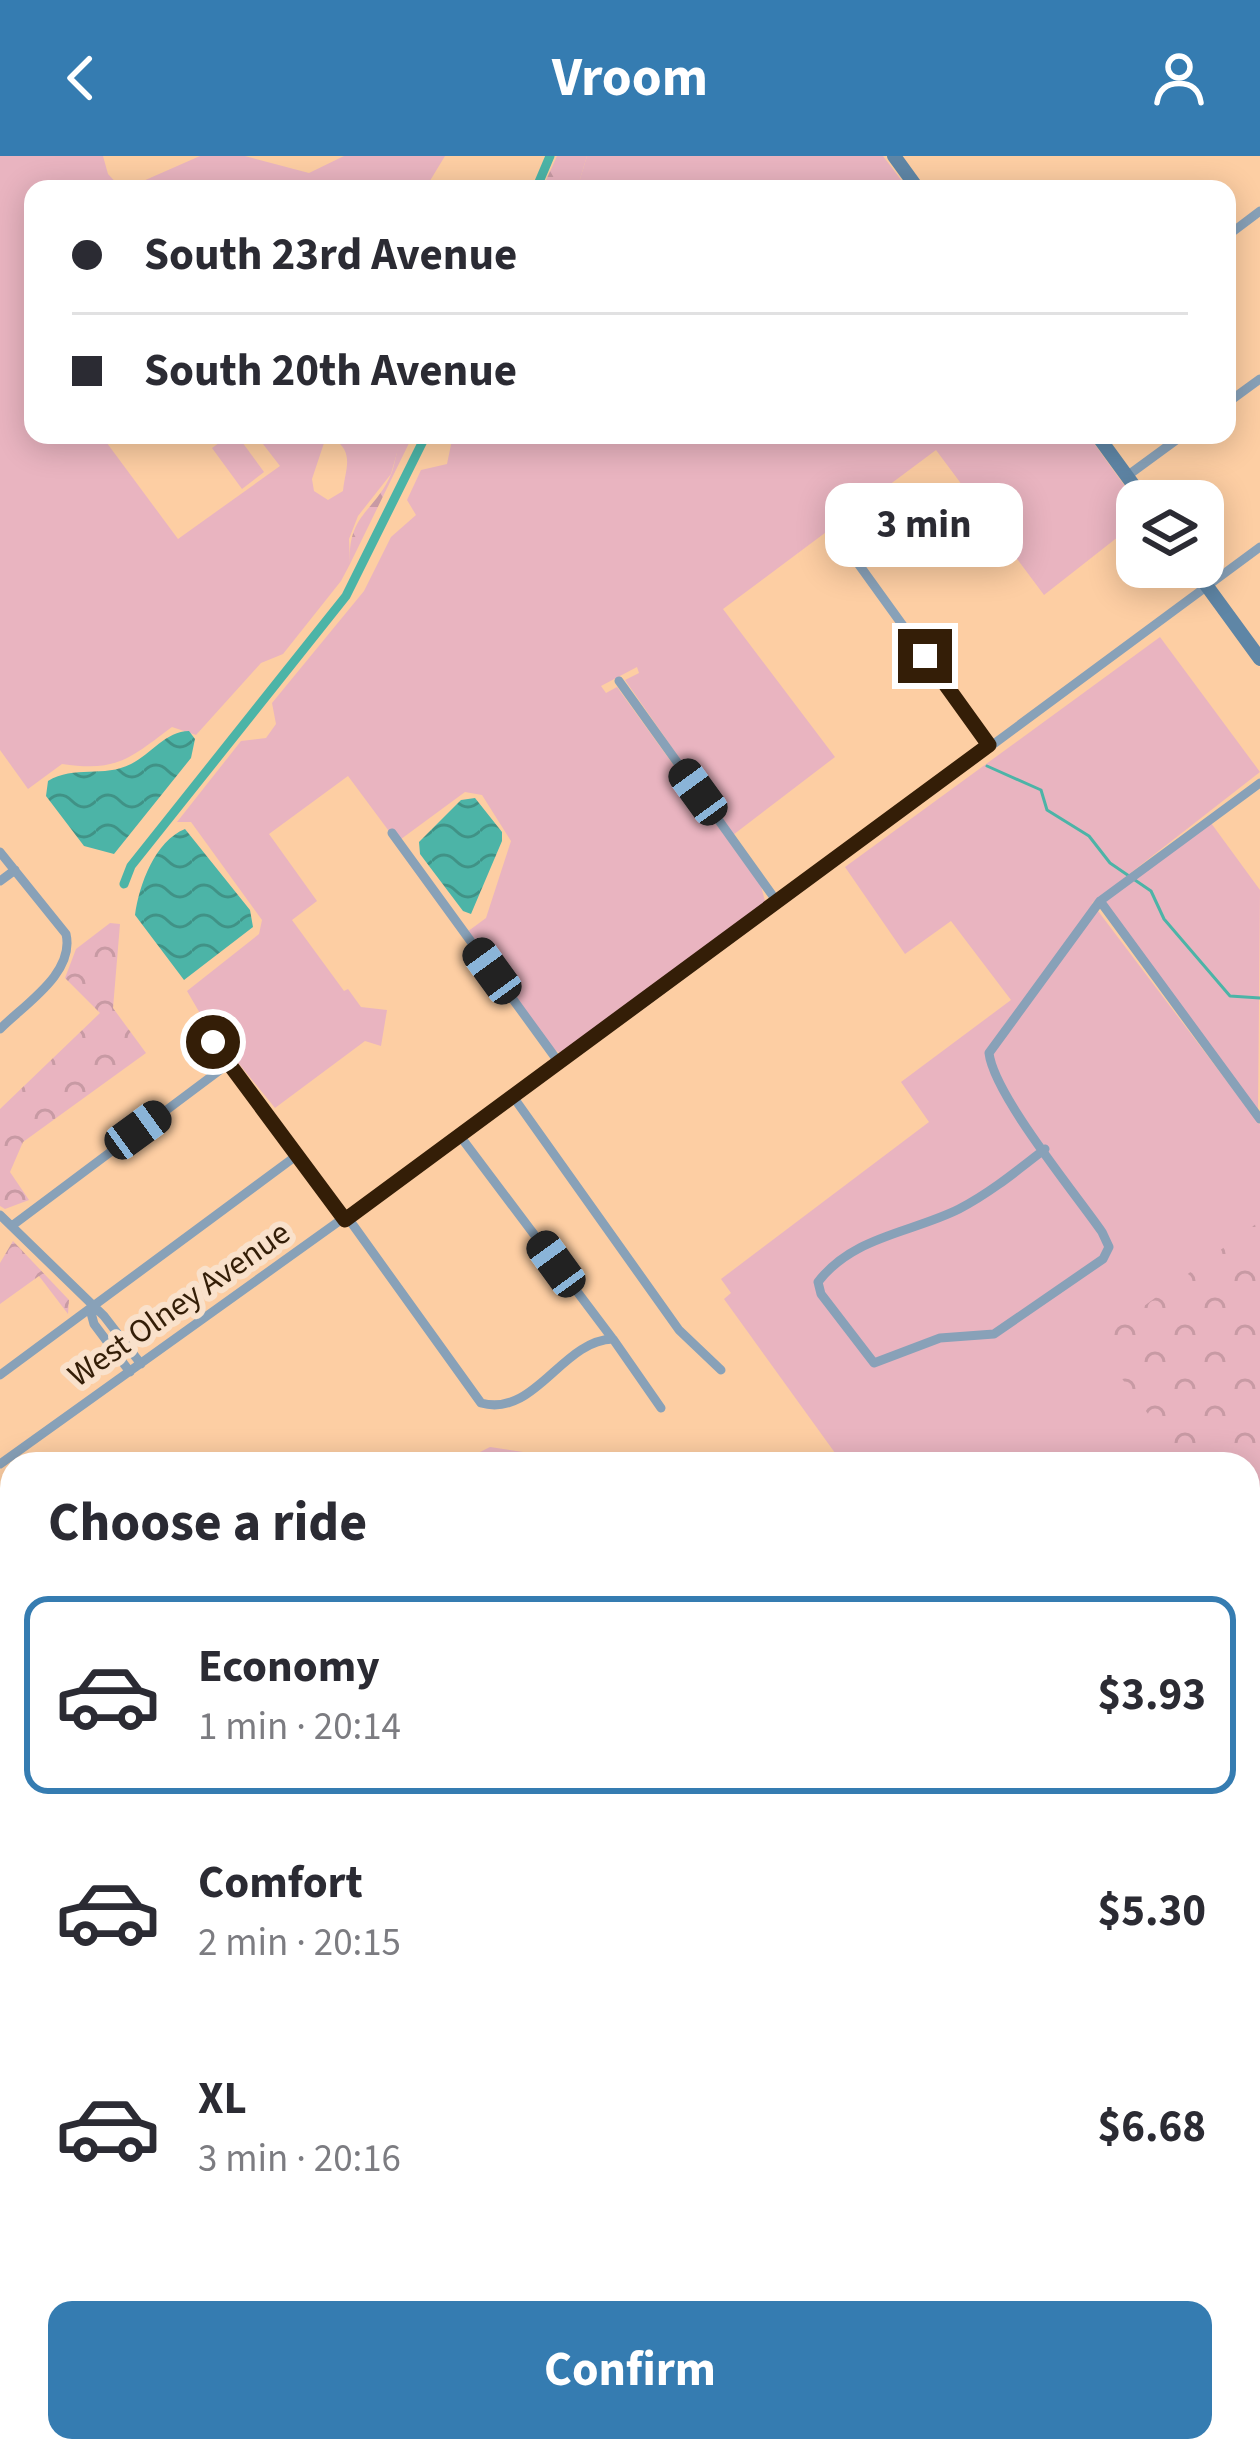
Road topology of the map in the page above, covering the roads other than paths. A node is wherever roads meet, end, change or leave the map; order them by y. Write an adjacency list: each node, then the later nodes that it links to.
1 (1260, 211): 2 (street)
2 (1236, 229)
3 (1104, 444): 5 (street)
4 (1171, 444): 5 (street)
5 (1127, 476): 6 (street)
6 (1130, 480)
7 (1260, 547): 9 (street, West Olney Avenue)
8 (852, 555): 14 (street)
9 (1224, 573)
10 (1204, 588): 14 (street, West Olney Avenue)
11 (1208, 588): 12 (street)
12 (1260, 659)
13 (619, 681): 21 (street)
14 (989, 745): 21 (street, West Olney Avenue)
15 (1260, 783): 20 (street)
16 (392, 833): 25 (street)
17 (0, 852): 18 (street)
18 (15, 870): 19 (street); 23 (street)
19 (0, 881)
20 (1100, 901): 27 (street); 29 (street)
21 (778, 903): 25 (street, West Olney Avenue)
22 (197, 1021): 24 (street)
23 (0, 1029)
24 (228, 1064): 30 (street); 33 (street)
25 (560, 1064): 26 (street, West Olney Avenue)
26 (514, 1098): 28 (street, West Olney Avenue); 39 (street)
27 (1260, 1119)
28 (460, 1136): 32 (street, West Olney Avenue); 37 (street)
29 (1045, 1149): 29 (street)
30 (296, 1156): 32 (street); 34 (street)
31 (0, 1215): 33 (street)
32 (346, 1219): 37 (street); 38 (street, West Olney Avenue)
33 (13, 1225): 34 (street)
34 (90, 1309): 35 (street); 36 (street); 41 (street)
35 (116, 1331): 36 (street); 38 (street)
36 (106, 1339): 40 (street)
37 (613, 1340): 42 (street)
38 (141, 1364): 40 (street, West Olney Avenue)
39 (721, 1370)
40 (130, 1372): 43 (street, West Olney Avenue)
41 (0, 1375)
42 (661, 1408)
43 (18, 1452)

